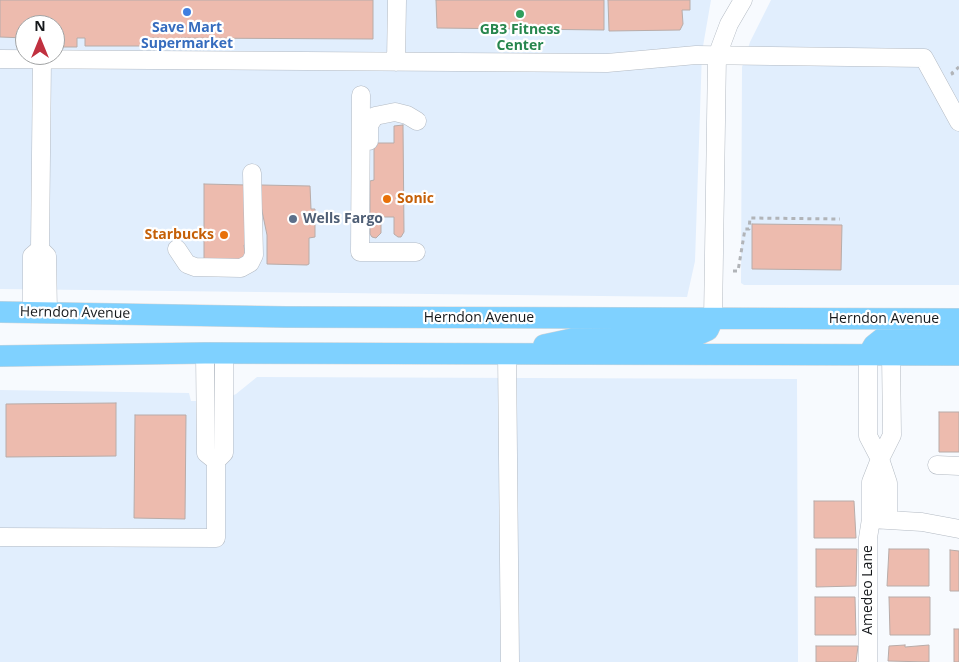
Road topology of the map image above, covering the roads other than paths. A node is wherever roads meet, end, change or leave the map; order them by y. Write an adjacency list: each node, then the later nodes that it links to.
1 (397, 0): 7 (street)
2 (743, 0): 3 (street)
3 (717, 56): 7 (street); 11 (street); 18 (street)
4 (0, 58): 5 (street)
5 (15, 58)
6 (65, 59): 7 (street)
7 (396, 62)
8 (42, 65): 17 (street)
9 (361, 96): 14 (street)
10 (417, 121): 14 (street)
11 (959, 122)
12 (252, 173): 13 (street)
13 (177, 249)
14 (386, 252): 15 (street)
15 (416, 252)
16 (0, 312): 17 (main road, Herndon Avenue)
17 (40, 312): 18 (main road, Herndon Avenue)
18 (713, 319): 19 (main road, Herndon Avenue); 22 (main road)
19 (959, 320)
20 (959, 335): 24 (main road)
21 (215, 353): 22 (main road); 26 (main road); 32 (street)
22 (508, 353): 24 (main road); 33 (street)
23 (891, 354): 24 (main road); 25 (main road); 27 (street, Amedeo Lane)
24 (868, 355): 27 (street)
25 (959, 355)
26 (0, 356)
27 (880, 459): 30 (street, Amedeo Lane)
28 (937, 465): 29 (street)
29 (959, 466)
30 (880, 519): 31 (street); 34 (street, Amedeo Lane)
31 (959, 529)
32 (0, 537)
33 (510, 662)
34 (868, 662)

